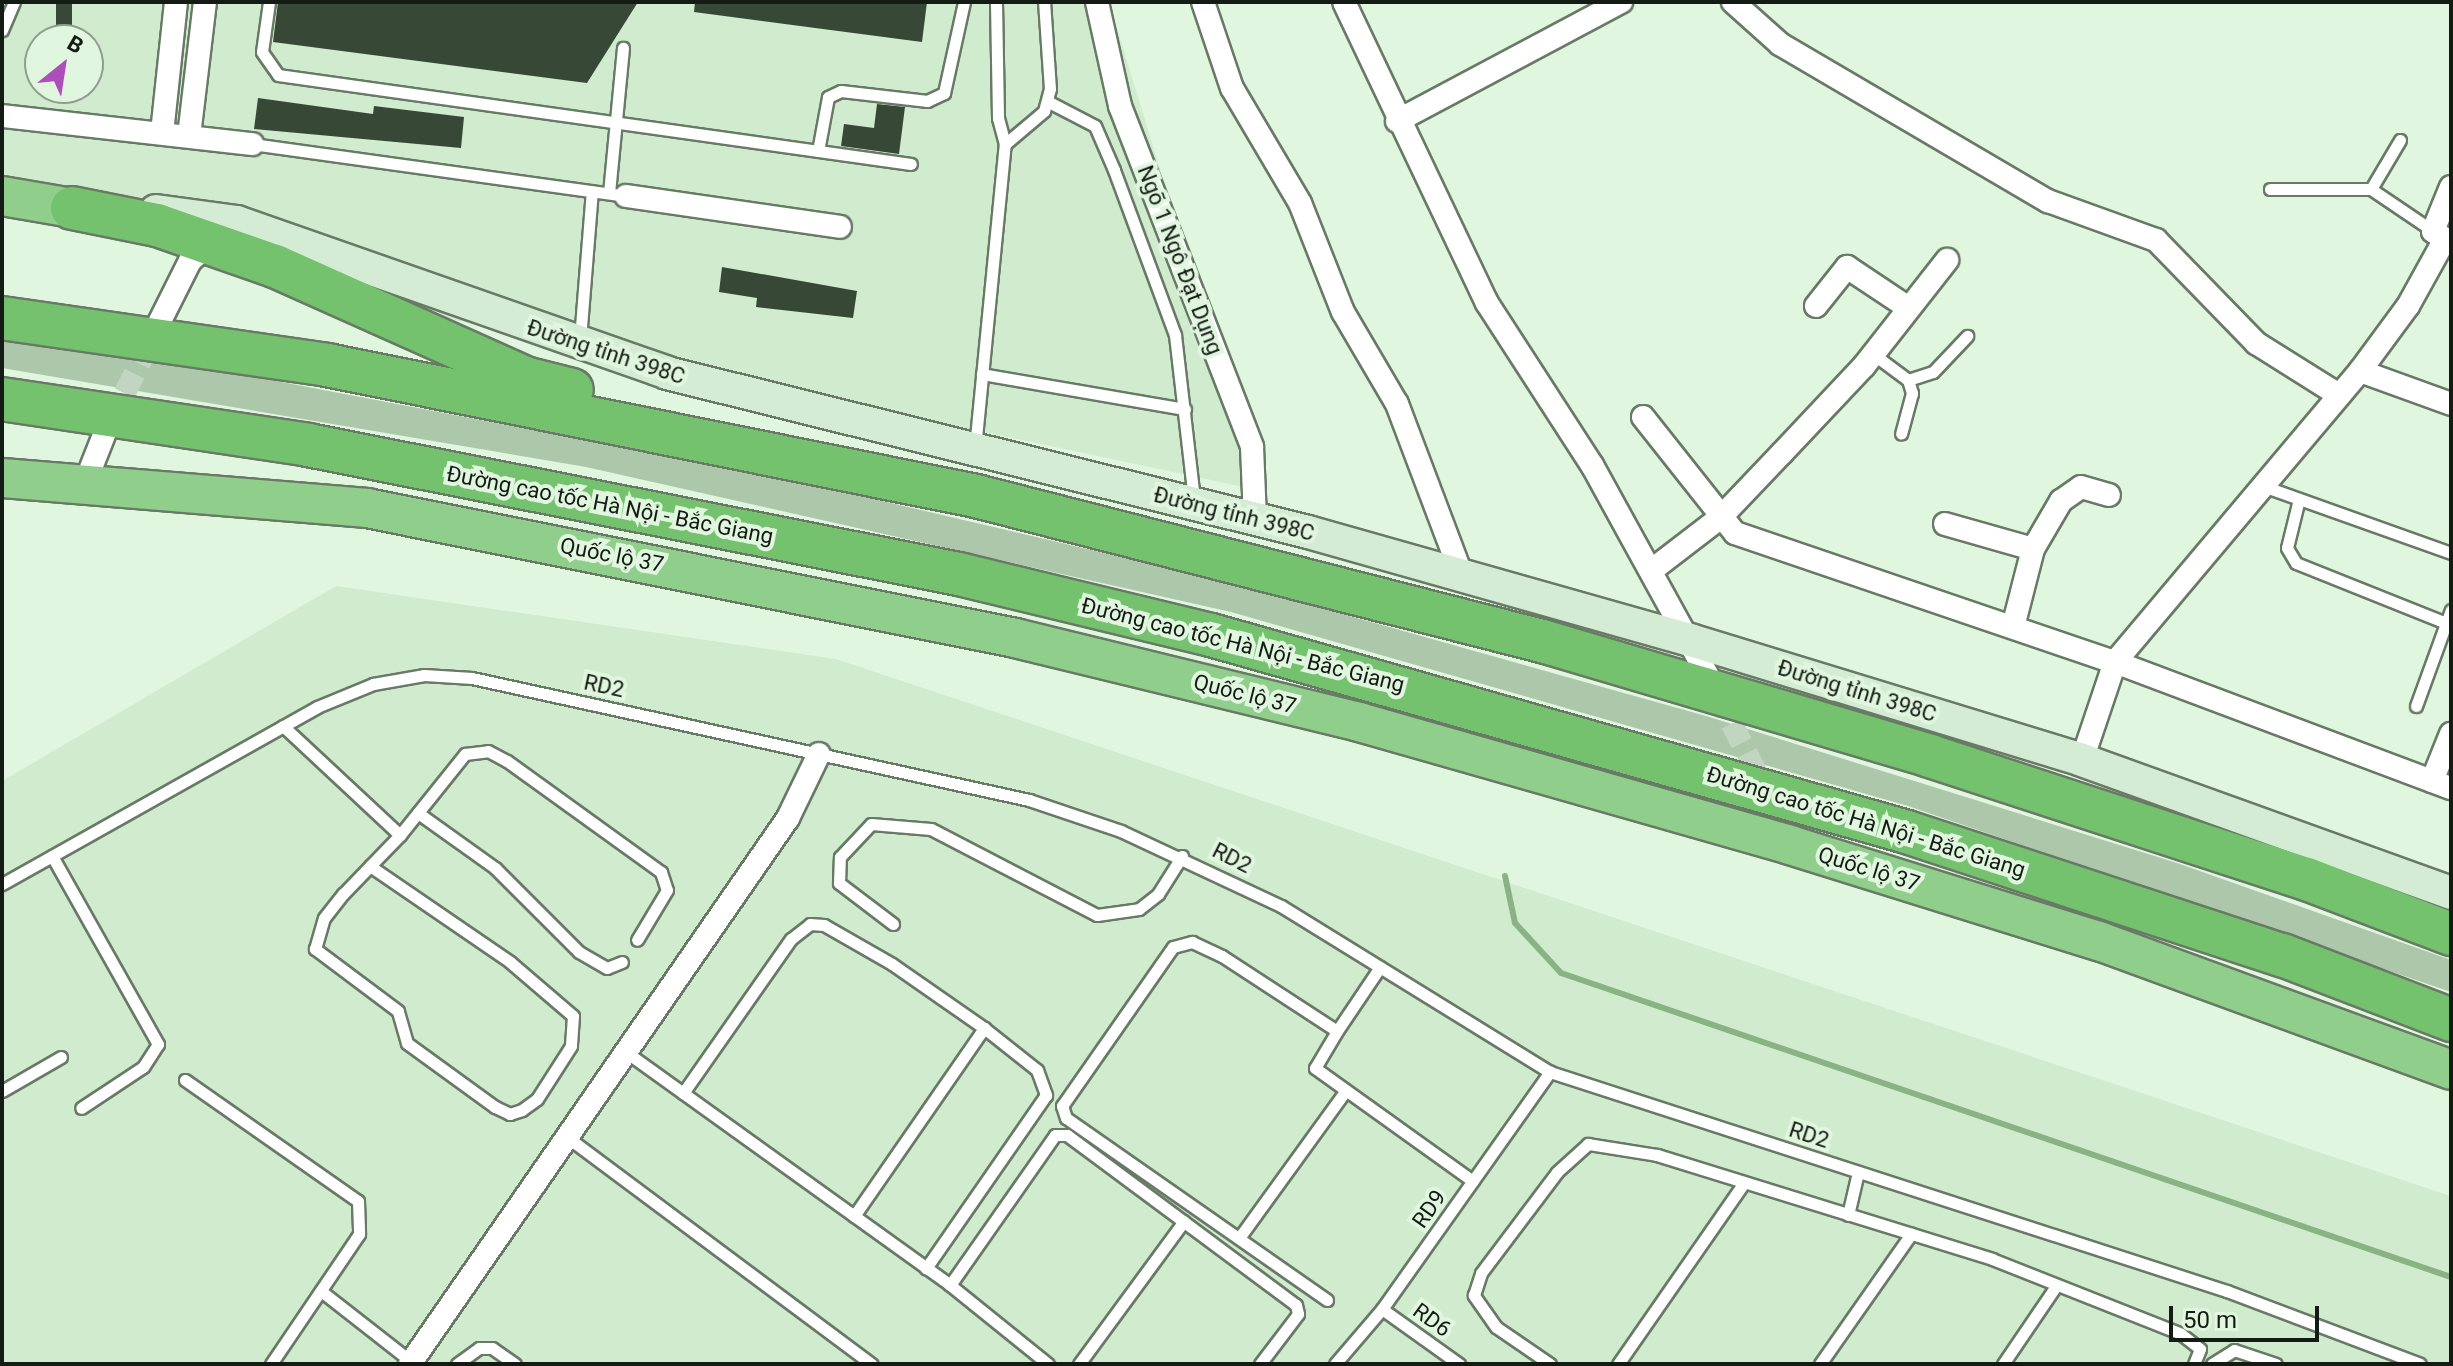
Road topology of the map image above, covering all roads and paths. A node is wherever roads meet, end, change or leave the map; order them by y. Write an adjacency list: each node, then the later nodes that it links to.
1 (14, 2): 13 (lane)
2 (176, 2): 19 (street)
3 (205, 2): 20 (street)
4 (269, 2): 17 (lane)
5 (964, 2): 24 (lane)
6 (996, 2): 23 (lane)
7 (1044, 2): 15 (lane)
8 (1097, 2): 66 (street, Ngõ 1 Ngô Đạt Dụng)
9 (1203, 2): 71 (street)
10 (1344, 2): 18 (street)
11 (1621, 2): 18 (street)
12 (1733, 2): 48 (street)
13 (2, 30)
14 (623, 48): 17 (lane)
15 (1047, 101): 23 (lane); 51 (lane)
16 (2, 116): 19 (street)
17 (614, 121): 24 (lane); 30 (lane)
18 (1397, 121): 70 (street)
19 (162, 133): 20 (street)
20 (189, 136): 22 (street)
21 (2400, 140): 28 (lane)
22 (252, 144): 29 (lane)
23 (1005, 144): 46 (lane)
24 (818, 151): 25 (lane)
25 (911, 164)
26 (2451, 187): 35 (street)
27 (2270, 189): 28 (lane)
28 (2371, 189): 35 (lane)
29 (592, 191): 30 (lane); 43 (lane)
30 (618, 194): 34 (street)
31 (2, 196): 33 (highway)
32 (2, 208): 33 (main road, Đường tỉnh 398C)
33 (72, 208): 36 (highway); 43 (main road, Đường tỉnh 398C)
34 (840, 227)
35 (2443, 238): 45 (street)
36 (210, 243): 41 (street); 61 (highway)
37 (1947, 260): 39 (street)
38 (1816, 306): 39 (street)
39 (1907, 307): 44 (street)
40 (2, 318): 61 (highway)
41 (156, 329)
42 (1967, 336): 47 (lane)
43 (580, 344): 55 (main road, Đường tỉnh 398C)
44 (1873, 354): 47 (lane); 65 (street)
45 (2360, 371): 48 (street); 50 (street)
46 (982, 374): 51 (lane); 55 (lane)
47 (1908, 380): 53 (lane)
48 (2339, 395): 57 (street)
49 (2, 399): 98 (highway, Đường cao tốc Hà Nội - Bắc Giang)
50 (2451, 404)
51 (1185, 409): 64 (lane)
52 (1643, 417): 65 (street)
53 (1901, 434)
54 (104, 435): 58 (street)
55 (975, 449): 64 (main road, Đường tỉnh 398C)
56 (2, 478): 58 (highway, Quốc lộ 37)
57 (2263, 486): 63 (lane); 76 (street)
58 (83, 488): 62 (highway, Quốc lộ 37)
59 (2, 495): 62 (main road)
60 (2109, 495): 68 (street)
61 (976, 496): 94 (highway)
62 (208, 497): 87 (highway, Quốc lộ 37)
63 (2299, 499): 69 (lane); 73 (lane)
64 (1195, 504): 66 (main road, Đường tỉnh 398C)
65 (1721, 517): 70 (street); 74 (street)
66 (1255, 519): 71 (main road, Đường tỉnh 398C)
67 (1945, 524): 68 (street)
68 (2033, 549): 74 (street)
69 (2451, 553)
70 (1652, 570): 75 (street)
71 (1462, 576): 75 (main road, Đường tỉnh 398C)
72 (2451, 610): 73 (lane)
73 (2446, 623): 78 (lane)
74 (2013, 627): 76 (street)
75 (1690, 640): 77 (street); 82 (main road, Đường tỉnh 398C)
76 (2115, 662): 82 (street); 83 (street)
77 (1709, 678)
78 (2416, 706)
79 (283, 726): 81 (lane, RD2); 86 (lane); 88 (lane, RD2)
80 (2451, 734): 83 (street)
81 (819, 754): 89 (lane, RD2); 101 (street)
82 (2082, 760): 92 (main road, Đường tỉnh 398C)
83 (2441, 784)
84 (1775, 810): 87 (street)
85 (418, 813): 86 (lane); 95 (lane); 96 (lane)
86 (400, 835): 90 (lane)
87 (1790, 845): 103 (highway, Quốc lộ 37)
88 (52, 856): 91 (lane, RD2); 109 (lane)
89 (1182, 856): 93 (lane); 97 (lane, RD2)
90 (370, 866): 90 (lane)
91 (2, 884)
92 (2451, 893)
93 (893, 924)
94 (2451, 934)
95 (637, 940)
96 (622, 962)
97 (1380, 967): 100 (lane); 104 (lane, RD2)
98 (2451, 1020)
99 (984, 1028): 107 (lane); 115 (lane); 119 (lane)
100 (1337, 1031): 108 (lane); 118 (lane)
101 (626, 1052): 107 (lane); 110 (street)
102 (61, 1057): 106 (lane)
103 (2451, 1070)
104 (1550, 1072): 111 (lane, RD2); 112 (lane, RD9)
105 (185, 1080): 122 (lane)
106 (4, 1086)
107 (683, 1093): 115 (lane)
108 (1344, 1093): 112 (lane); 118 (lane)
109 (81, 1108)
110 (567, 1137): 125 (street); 129 (lane)
111 (1858, 1172): 114 (lane); 142 (lane, RD2)
112 (1473, 1181): 124 (lane, RD9)
113 (1744, 1183): 114 (lane); 135 (lane); 136 (lane)
114 (1848, 1215): 117 (lane)
115 (854, 1216): 119 (lane)
116 (1184, 1221): 120 (lane); 131 (lane); 132 (lane)
117 (1911, 1234): 121 (lane); 137 (lane)
118 (1239, 1238): 123 (lane)
119 (926, 1268): 120 (lane)
120 (950, 1285): 130 (lane)
121 (2056, 1286): 138 (lane); 139 (lane)
122 (321, 1291): 125 (lane); 126 (lane)
123 (1327, 1300)
124 (1382, 1309): 133 (lane, RD9); 134 (lane, RD6)
125 (411, 1363)
126 (271, 1364)
127 (457, 1364): 128 (lane)
128 (515, 1364)
129 (872, 1364)
130 (1048, 1364)
131 (1079, 1364)
132 (1260, 1364)
133 (1335, 1364)
134 (1459, 1364)
135 (1550, 1364)
136 (1618, 1364)
137 (1820, 1364)
138 (2003, 1364)
139 (2194, 1364)
140 (2212, 1364): 141 (lane)
141 (2276, 1364)
142 (2420, 1364)

